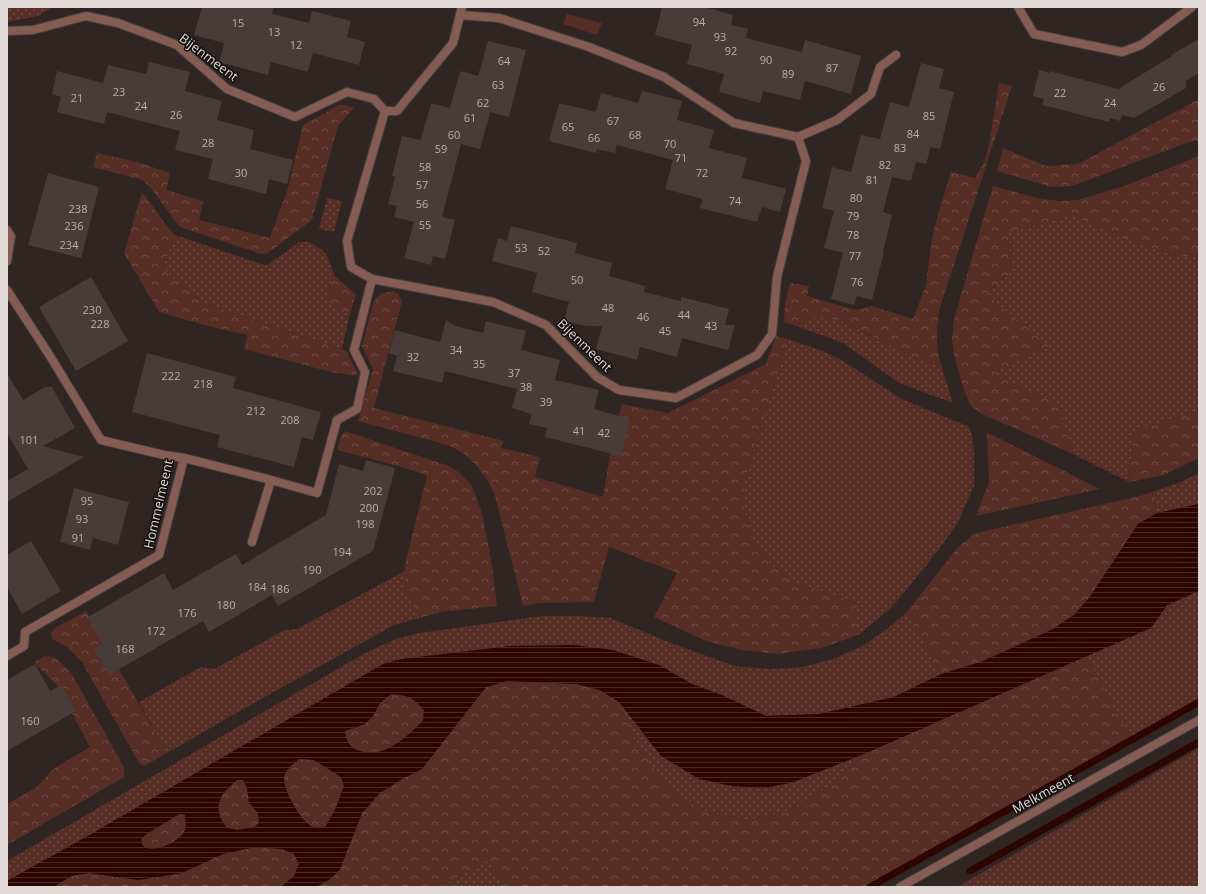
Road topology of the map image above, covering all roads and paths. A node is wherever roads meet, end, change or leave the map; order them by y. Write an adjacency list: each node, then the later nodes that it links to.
1 (1018, 7): 2 (street)
2 (1192, 7)
3 (461, 11): 6 (street); 7 (street)
4 (7, 31): 6 (street, Bijenmeent)
5 (896, 55): 7 (street)
6 (385, 110): 10 (street, Bijenmeent)
7 (798, 137): 10 (street, Bijenmeent)
8 (7, 230): 9 (street)
9 (7, 262)
10 (372, 279): 13 (street)
11 (7, 290): 12 (street, Hommelmeent)
12 (184, 458): 13 (street); 15 (street, Hommelmeent)
13 (271, 480): 14 (street)
14 (252, 542)
15 (7, 656)
16 (1199, 720): 17 (street, Melkmeent)
17 (900, 887)

